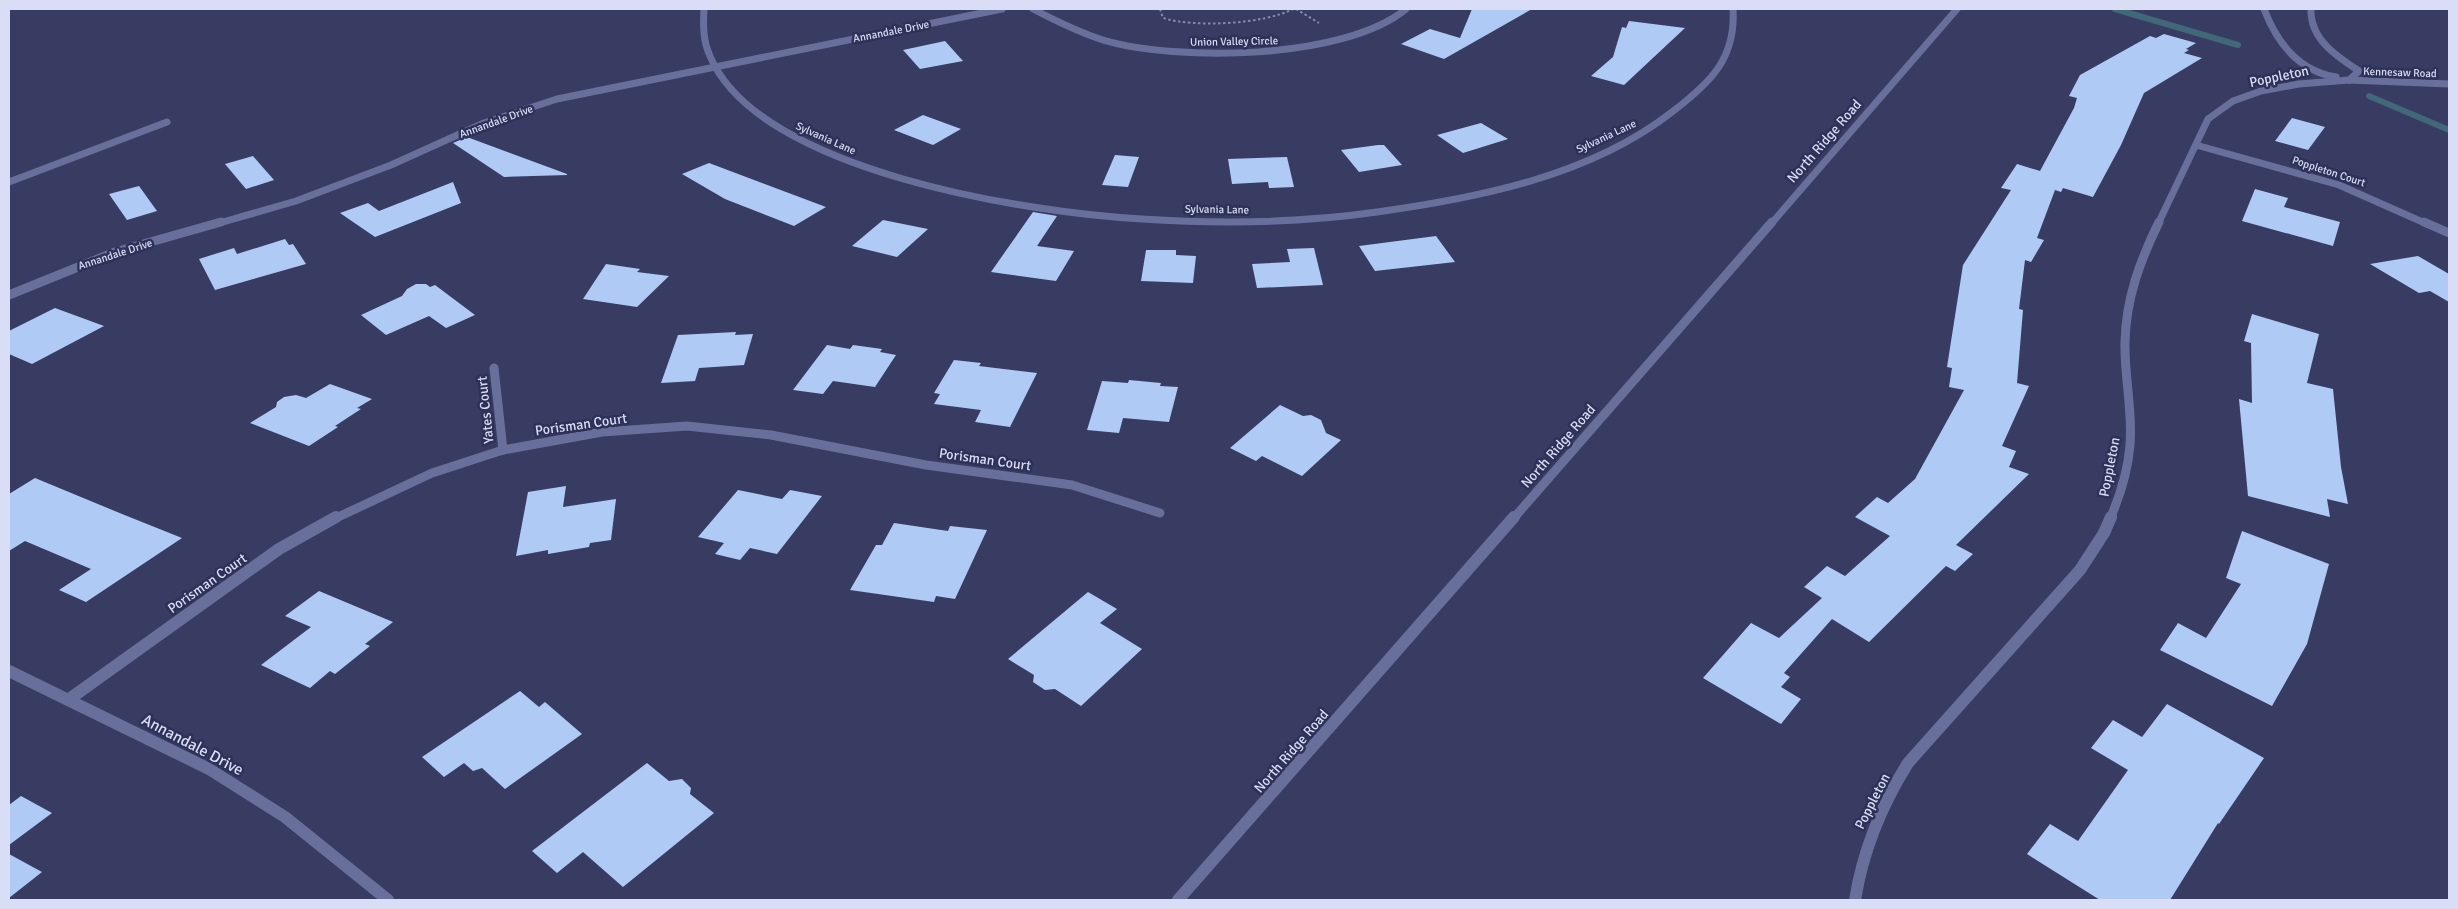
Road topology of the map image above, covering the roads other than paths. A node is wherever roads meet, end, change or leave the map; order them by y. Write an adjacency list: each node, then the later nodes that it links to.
1 (704, 9): 9 (street, Sylvania Lane)
2 (1002, 9): 9 (street, Annandale Drive)
3 (1033, 9): 4 (street, Union Valley Circle)
4 (1406, 9)
5 (1733, 9): 9 (street, Sylvania Lane)
6 (1957, 9): 24 (street, North Ridge Road)
7 (2264, 9): 10 (street)
8 (2310, 9): 10 (street)
9 (712, 67): 16 (street, Annandale Drive)
10 (2349, 80): 11 (street, Kennesaw Road); 13 (street, Poppleton)
11 (2449, 84)
12 (167, 122): 14 (street)
13 (2196, 145): 15 (street, Poppleton Court); 25 (street, Poppleton)
14 (9, 182)
15 (2449, 233)
16 (9, 294)
17 (494, 368): 18 (street, Yates Court)
18 (503, 450): 19 (street, Porisman Court); 21 (street, Porisman Court)
19 (1160, 513)
20 (9, 672): 21 (street, Annandale Drive)
21 (68, 700): 22 (street, Annandale Drive)
22 (372, 894): 23 (street, Annandale Drive)
23 (388, 900)
24 (1178, 900)
25 (1855, 900)

